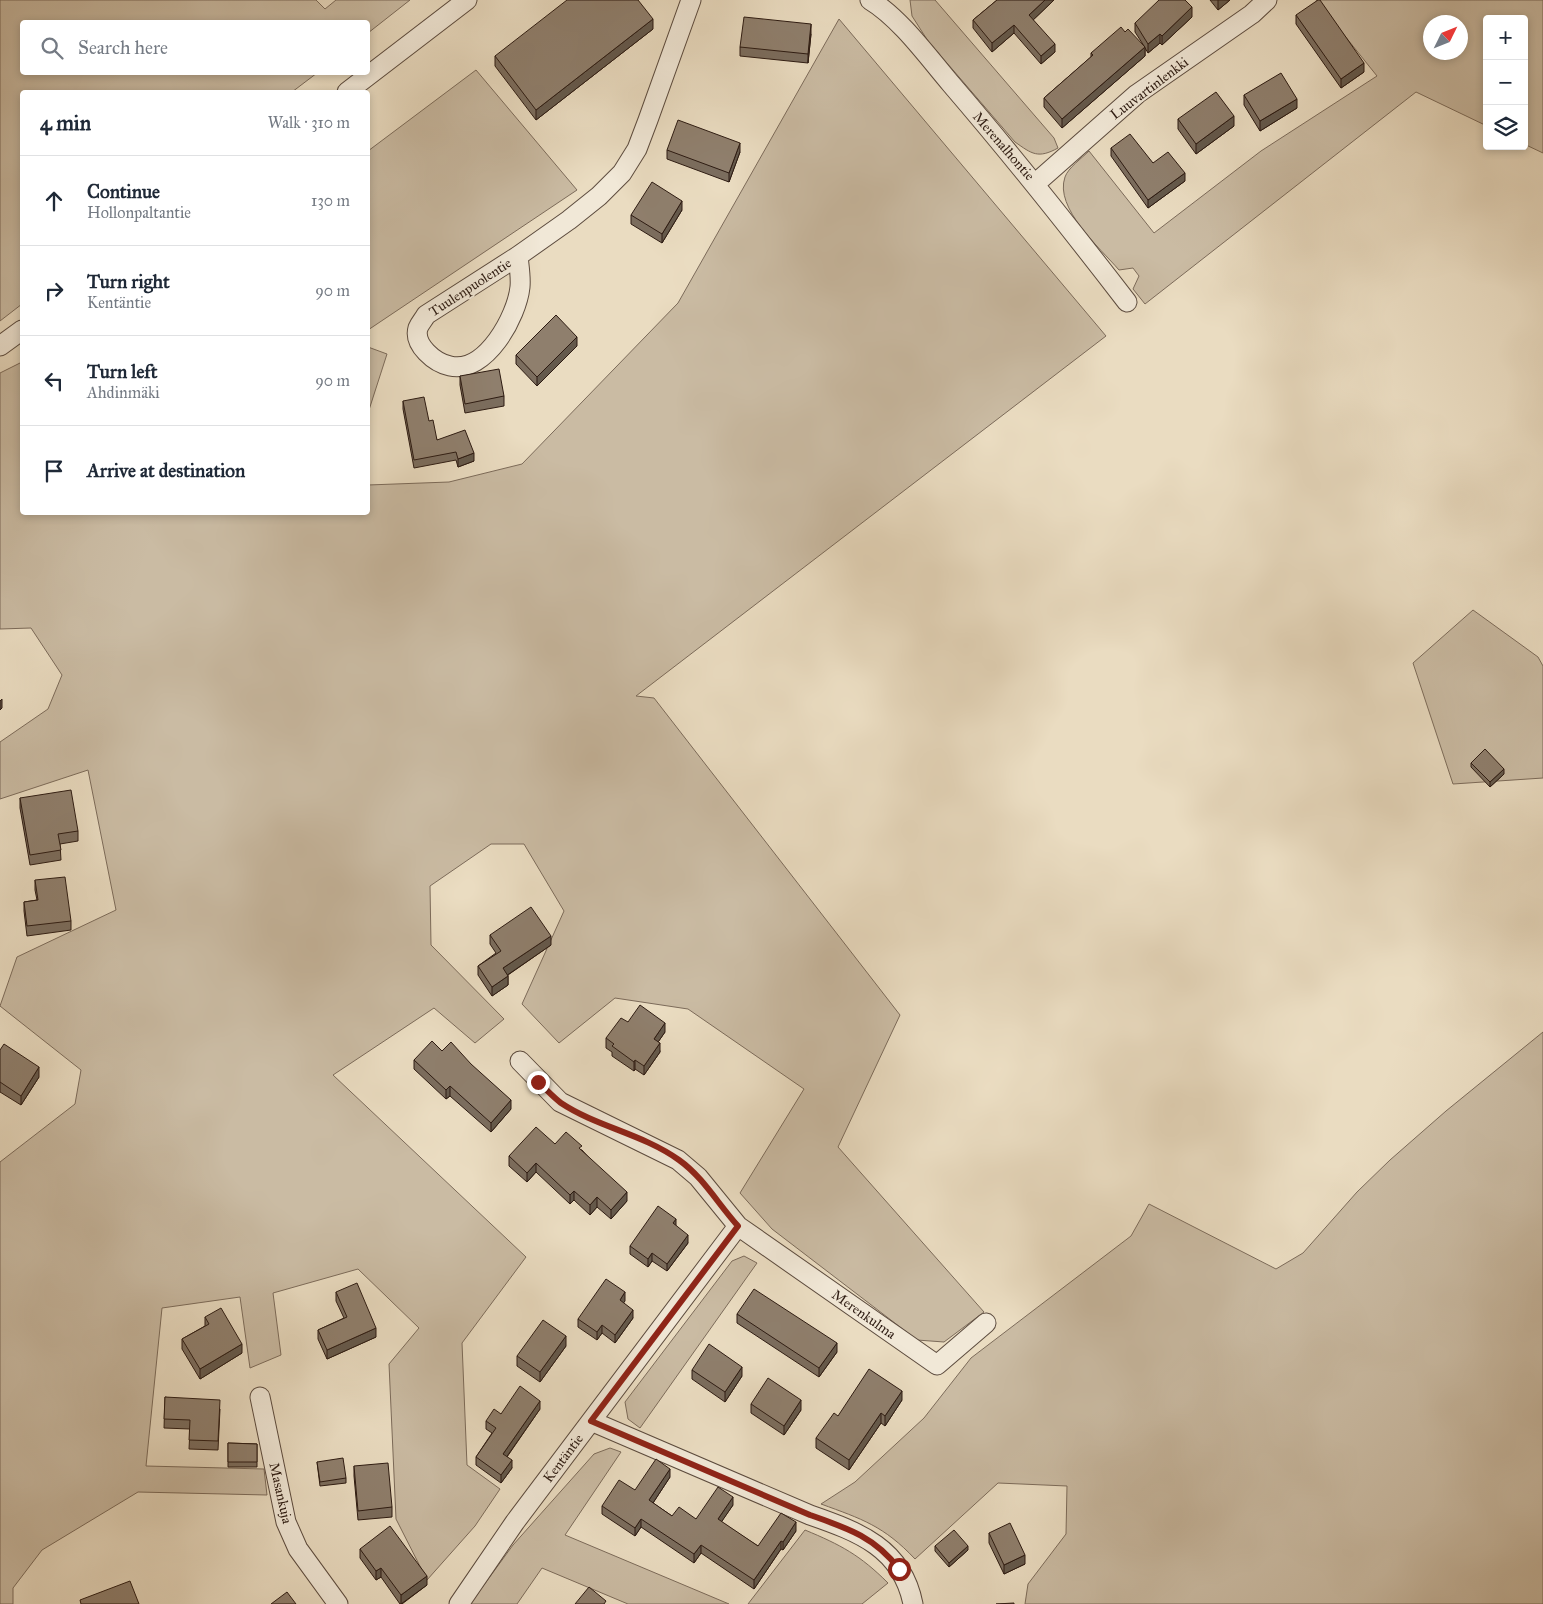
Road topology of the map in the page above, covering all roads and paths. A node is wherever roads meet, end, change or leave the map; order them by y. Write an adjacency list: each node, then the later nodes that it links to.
1 (468, 0): 6 (street)
2 (691, 0): 9 (street, Tuulenpuolentie)
3 (1267, 0): 8 (street, Luuvartinlenkki)
4 (876, 1): 8 (street, Merenalhontie)
5 (369, 75): 7 (street)
6 (370, 75)
7 (350, 90)
8 (1036, 183): 10 (street, Merenalhontie)
9 (518, 256): 9 (street, Tuulenpuolentie)
10 (1127, 302)
11 (20, 331): 12 (street)
12 (0, 346)
13 (520, 1061): 14 (street)
14 (738, 1226): 15 (street, Merenkulma); 17 (street, Kentäntie)
15 (986, 1323)
16 (260, 1397): 18 (street, Masankuja)
17 (591, 1421): 19 (street, Kentäntie); 20 (street)
18 (338, 1604)
19 (458, 1604)
20 (913, 1604)

